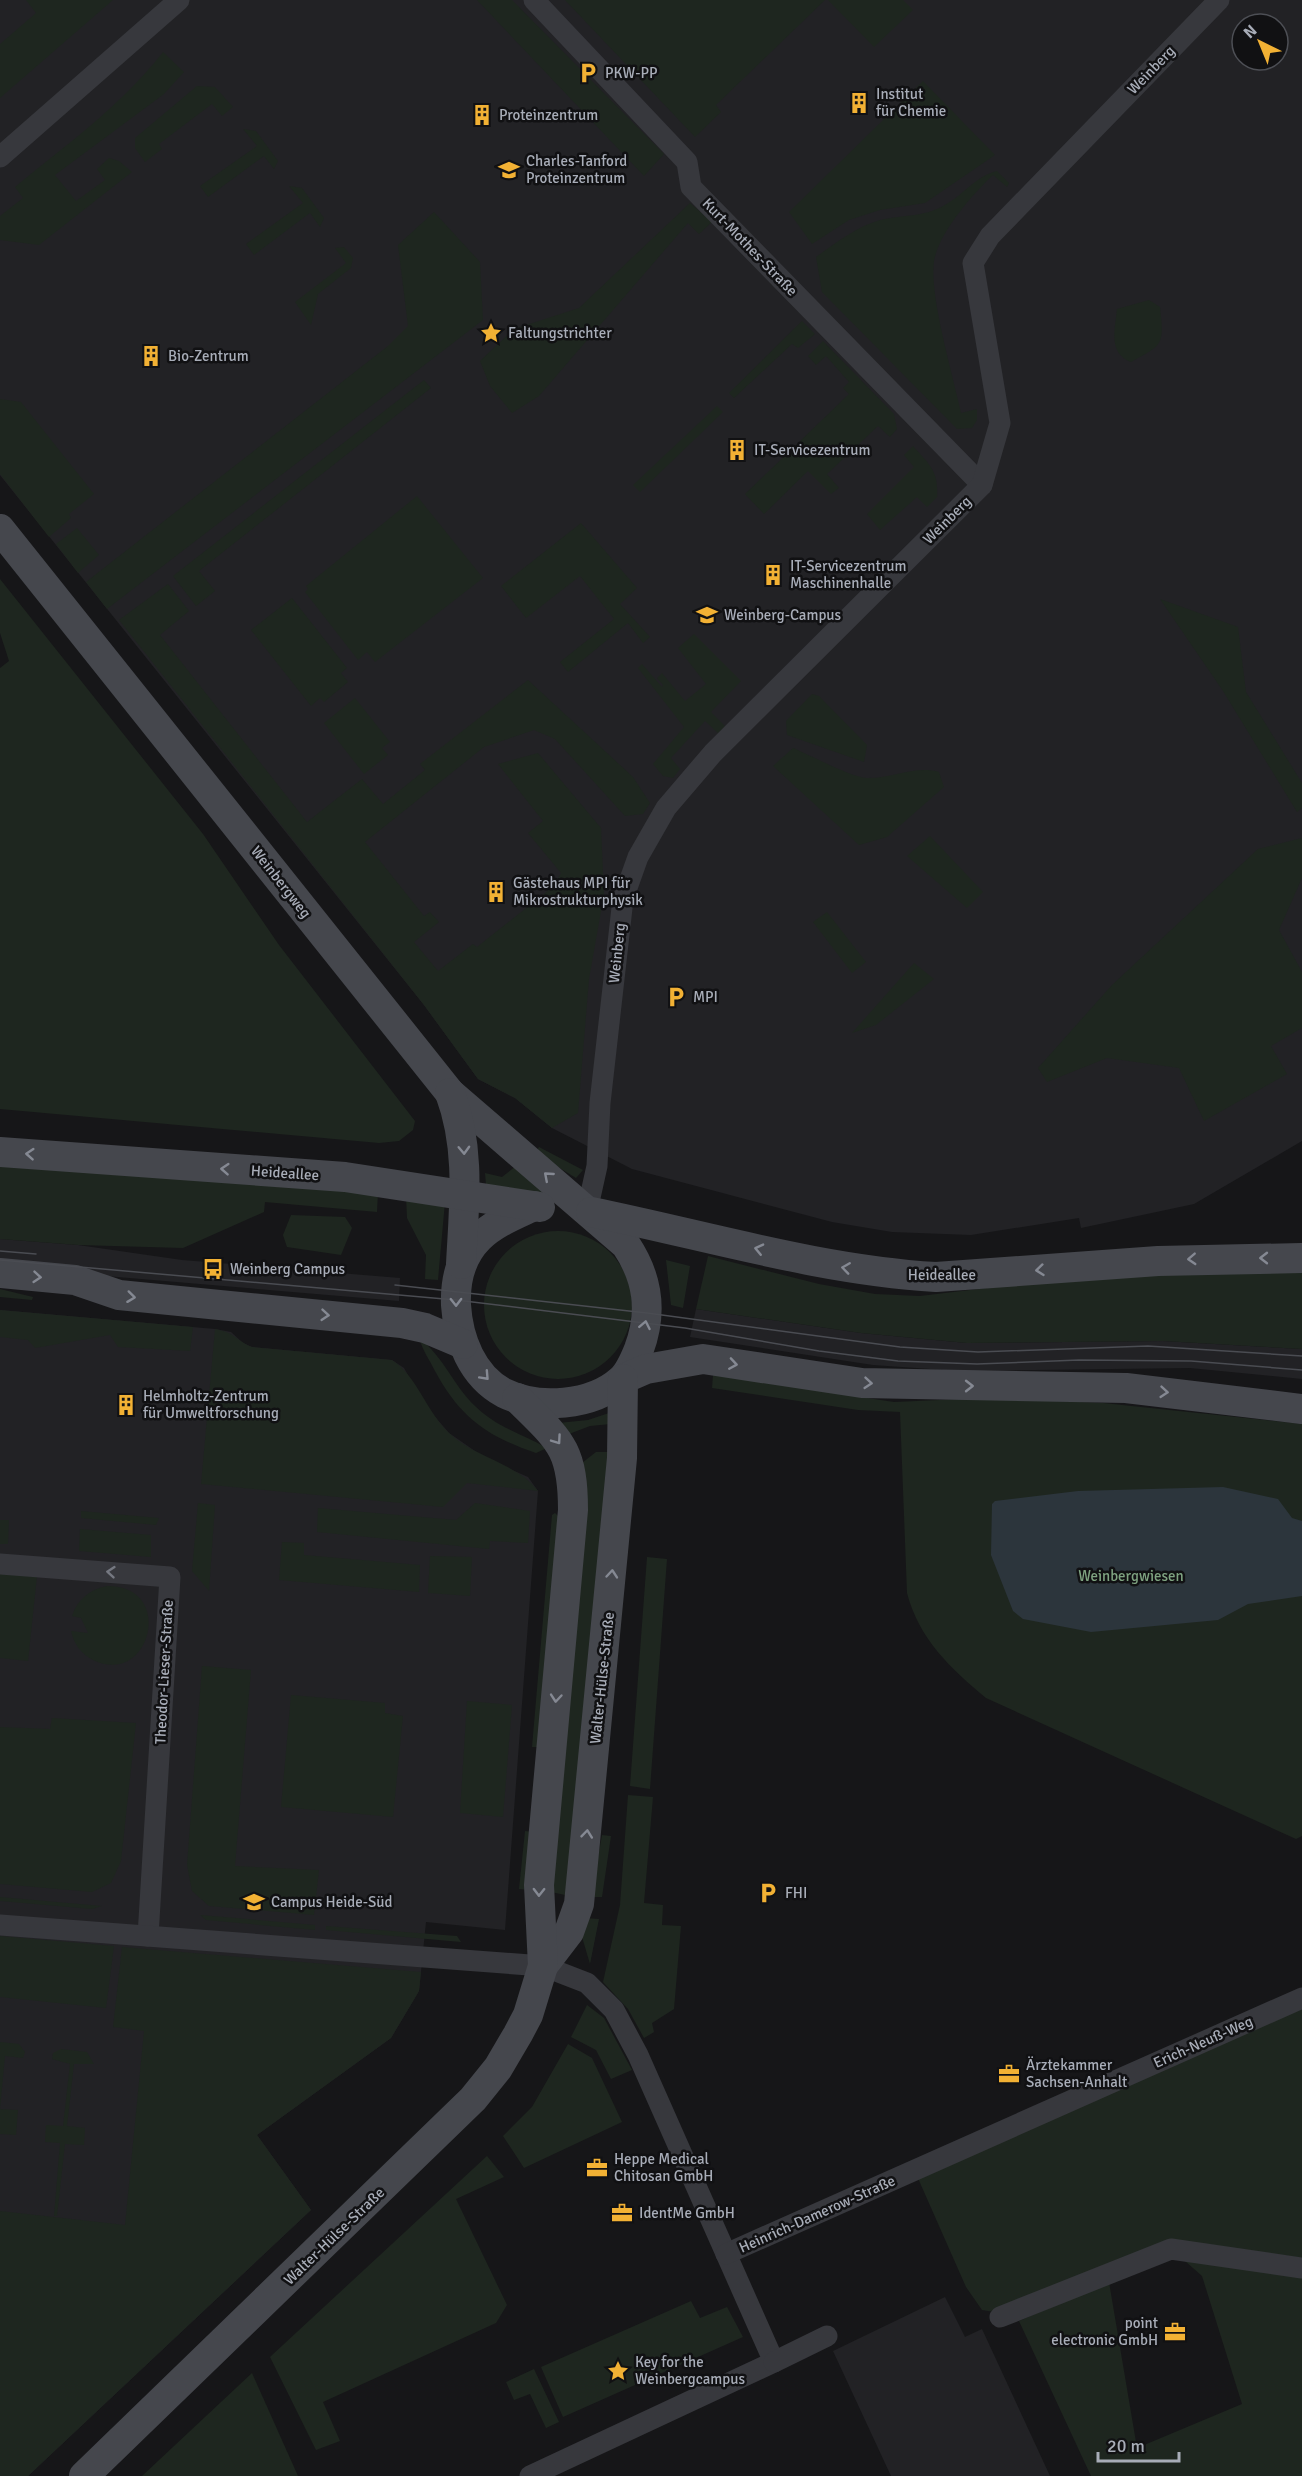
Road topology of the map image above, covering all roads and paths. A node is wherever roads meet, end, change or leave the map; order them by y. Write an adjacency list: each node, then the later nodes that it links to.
1 (179, 0): 4 (street)
2 (534, 0): 5 (street, Kurt-Mothes-Straße)
3 (1219, 0): 5 (street, Weinberg)
4 (0, 157)
5 (982, 485): 11 (street, Weinberg)
6 (0, 529): 7 (main road, Weinbergweg)
7 (450, 1093): 9 (main road, one-way to 9); 11 (main road, Weinbergweg, one-way to 7)
8 (0, 1152): 9 (main road, Heideallee, one-way to 8)
9 (465, 1194): 10 (main road, Heideallee); 13 (main road)
10 (534, 1206): 11 (main road); 13 (main road)
11 (587, 1211): 12 (main road, Heideallee, one-way to 11); 16 (main road, one-way to 11)
12 (1302, 1258)
13 (460, 1264): 15 (main road, one-way to 15)
14 (0, 1274): 15 (main road, one-way to 15)
15 (463, 1344): 17 (main road, one-way to 17)
16 (622, 1378): 17 (main road); 18 (main road, one-way to 18); 22 (main road, Walter-Hülse-Straße, one-way to 16)
17 (517, 1398): 22 (main road, Walter-Hülse-Straße, one-way to 22)
18 (1302, 1409)
19 (0, 1564): 21 (street, Theodor-Lieser-Straße, one-way to 19)
20 (0, 1925): 21 (street)
21 (147, 1936): 22 (street)
22 (543, 1966): 25 (street, Heinrich-Damerow-Straße); 30 (main road, Walter-Hülse-Straße)
23 (1302, 1998): 24 (street, Erich-Neuß-Weg)
24 (907, 2173): 25 (street, Heinrich-Damerow-Straße)
25 (726, 2254): 29 (street, Heinrich-Damerow-Straße)
26 (1302, 2268): 27 (street)
27 (1000, 2317)
28 (827, 2336): 29 (street)
29 (774, 2362): 31 (street)
30 (84, 2476)
31 (530, 2476)

